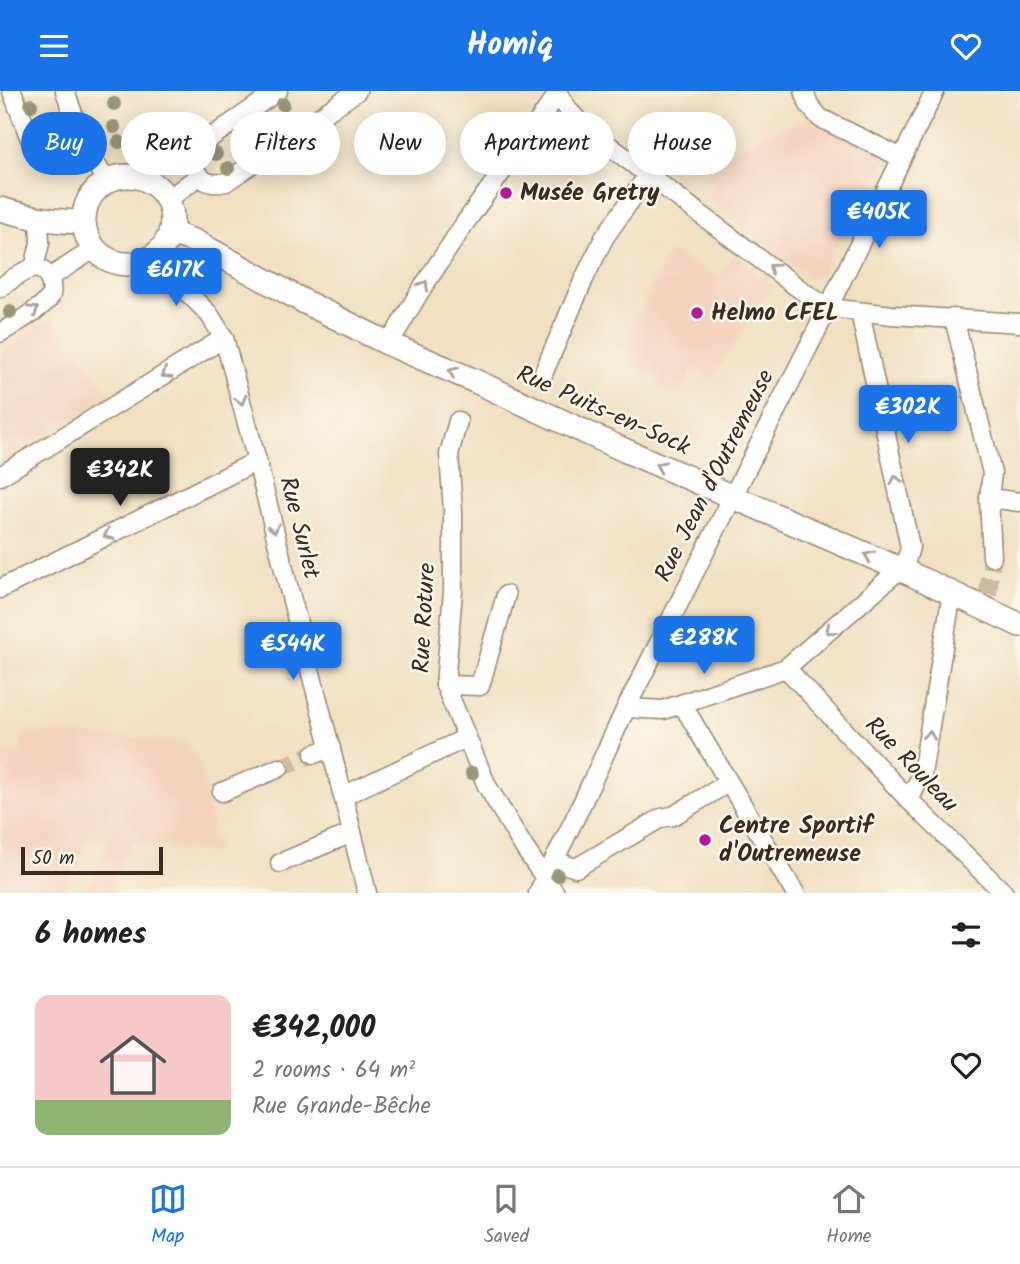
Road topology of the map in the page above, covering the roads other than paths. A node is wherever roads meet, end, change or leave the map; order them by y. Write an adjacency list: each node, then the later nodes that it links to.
1 (12, 91): 9 (street)
2 (65, 91): 8 (street)
3 (278, 91): 15 (street)
4 (358, 91): 15 (street)
5 (804, 91): 10 (street)
6 (934, 91): 10 (street, Rue Jean d'Outremeuse)
7 (557, 93): 11 (street); 32 (street, one-way to 7)
8 (72, 112)
9 (21, 115)
10 (902, 158): 26 (street, Rue Jean d'Outremeuse)
11 (628, 160)
12 (102, 175): 16 (street)
13 (648, 175): 33 (street)
14 (650, 175): 26 (street, one-way to 14)
15 (199, 176): 17 (street)
16 (106, 182): 17 (main road); 20 (main road)
17 (167, 199): 21 (main road)
18 (0, 209): 19 (main road)
19 (39, 219): 20 (main road); 24 (street)
20 (83, 222): 22 (main road)
21 (171, 233): 23 (main road); 32 (main road, Rue Puits-en-Sock)
22 (94, 249): 23 (main road); 24 (street)
23 (147, 261): 31 (street, Rue Surlet)
24 (42, 273): 25 (street); 30 (street, one-way to 24)
25 (0, 288)
26 (828, 308): 27 (street); 37 (street, Rue Jean d'Outremeuse)
27 (860, 312): 28 (street); 41 (street, one-way to 27)
28 (954, 318): 29 (street); 38 (street)
29 (1020, 323)
30 (0, 333)
31 (224, 338): 35 (street, Rue Surlet, one-way to 35); 36 (street, one-way to 36)
32 (389, 344): 37 (main road, Rue Puits-en-Sock, one-way to 32)
33 (543, 374)
34 (458, 421): 47 (street, Rue Roture)
35 (257, 461): 42 (street, one-way to 42); 54 (street, Rue Surlet, one-way to 54)
36 (0, 476)
37 (732, 498): 41 (main road, Rue Puits-en-Sock, one-way to 37); 49 (street, Rue Jean d'Outremeuse)
38 (989, 498): 39 (street); 40 (street)
39 (1020, 502)
40 (992, 557)
41 (900, 569): 43 (main road, Rue Puits-en-Sock); 46 (street, one-way to 46)
42 (0, 589)
43 (952, 593): 45 (main road, Rue Puits-en-Sock); 55 (street, one-way to 43)
44 (506, 595): 47 (street)
45 (1020, 625)
46 (786, 668): 48 (street); 55 (street, Rue Rouleau)
47 (445, 685): 50 (street, Rue Roture)
48 (682, 703): 49 (street); 52 (street)
49 (626, 708): 57 (street, Rue Jean d'Outremeuse)
50 (466, 738): 54 (street); 59 (street, Rue Roture)
51 (279, 768): 53 (street)
52 (728, 783): 57 (street); 61 (street)
53 (222, 792)
54 (343, 796): 56 (street, Rue Surlet)
55 (909, 800): 62 (street, Rue Rouleau)
56 (352, 833): 58 (street); 60 (street, Rue Surlet)
57 (554, 861): 59 (street, Rue Jean d'Outremeuse)
58 (280, 863)
59 (546, 888)
60 (367, 893)
61 (795, 893)
62 (1004, 893)

